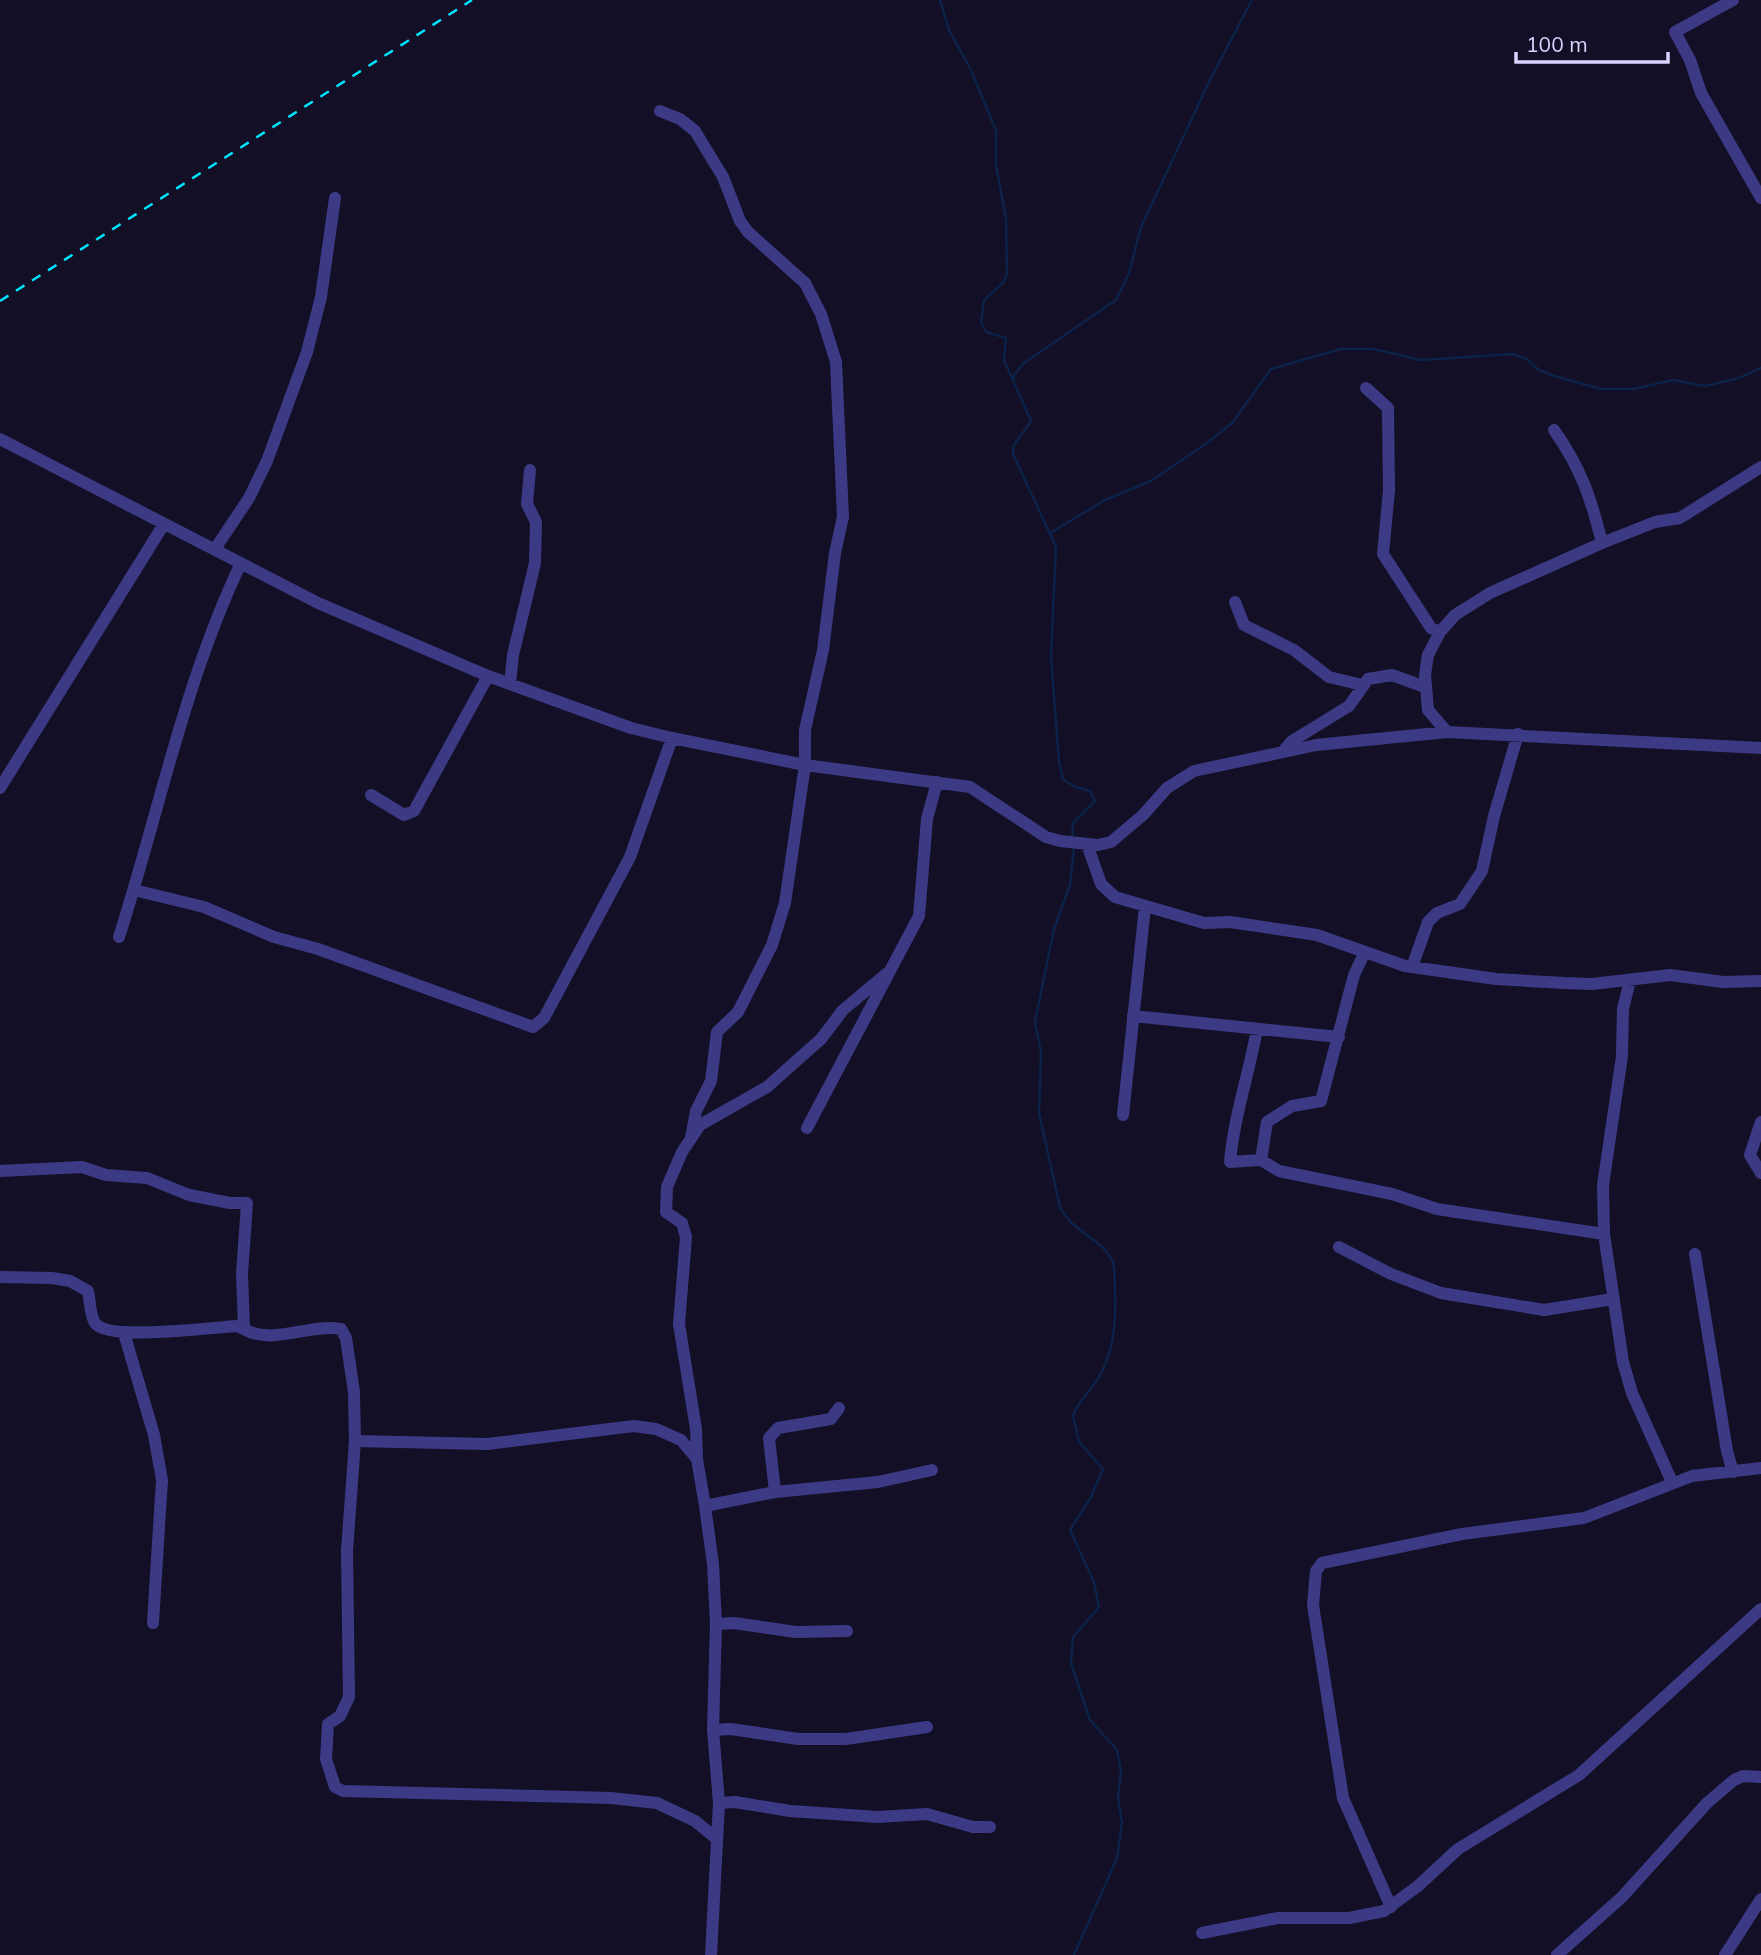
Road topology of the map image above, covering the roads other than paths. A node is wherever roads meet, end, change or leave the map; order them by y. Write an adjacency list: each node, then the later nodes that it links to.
1 (1733, 0): 4 (street)
2 (660, 111): 25 (street)
3 (335, 198): 12 (street)
4 (1761, 198)
5 (1366, 388): 15 (street)
6 (1554, 430): 11 (street)
7 (0, 439): 10 (street)
8 (1761, 467): 11 (street)
9 (530, 470): 17 (street)
10 (164, 524): 12 (street); 27 (street)
11 (1602, 543): 15 (street)
12 (215, 550): 13 (street)
13 (241, 563): 16 (street); 30 (street)
14 (1235, 602): 18 (street)
15 (1440, 632): 19 (street)
16 (488, 676): 17 (street); 28 (street)
17 (510, 684): 22 (street)
18 (1362, 685): 19 (street); 24 (street)
19 (1425, 687): 20 (street)
20 (1447, 732): 21 (street); 24 (street)
21 (1518, 734): 23 (street); 34 (street)
22 (672, 738): 25 (street); 30 (street)
23 (1761, 748)
24 (1284, 749): 29 (street)
25 (806, 765): 26 (street); 44 (street)
26 (937, 782): 29 (street); 35 (street)
27 (0, 788)
28 (371, 795)
29 (1076, 843): 31 (street)
30 (134, 890): 32 (street)
31 (1145, 907): 33 (street); 38 (street)
32 (119, 937)
33 (1364, 954): 34 (street); 40 (street)
34 (1412, 967): 36 (street)
35 (886, 974): 43 (street); 44 (street)
36 (1630, 980): 37 (street); 48 (street)
37 (1761, 981)
38 (1133, 1016): 39 (street); 41 (street)
39 (1257, 1029): 40 (street); 45 (street)
40 (1339, 1037): 45 (street)
41 (1123, 1115)
42 (1761, 1122): 47 (street)
43 (807, 1128)
44 (691, 1138): 57 (street)
45 (1261, 1160): 48 (street)
46 (0, 1171): 53 (street)
47 (1761, 1173)
48 (1604, 1234): 52 (street)
49 (1339, 1247): 52 (street)
50 (1695, 1254): 60 (street)
51 (0, 1277): 54 (street)
52 (1613, 1299): 61 (street)
53 (244, 1329): 54 (street); 56 (street)
54 (124, 1333): 65 (street)
55 (839, 1408): 62 (street)
56 (355, 1441): 57 (street); 73 (street)
57 (697, 1459): 63 (street)
58 (1761, 1468): 60 (street)
59 (932, 1470): 62 (street)
60 (1733, 1472): 61 (street)
61 (1672, 1482): 75 (street)
62 (775, 1492): 63 (street)
63 (705, 1506): 66 (street)
64 (1761, 1609): 75 (street)
65 (153, 1623)
66 (716, 1624): 67 (street); 69 (street)
67 (847, 1632)
68 (927, 1727): 69 (street)
69 (713, 1730): 71 (street)
70 (1761, 1777): 78 (street)
71 (719, 1803): 72 (street); 73 (street)
72 (990, 1827)
73 (717, 1839): 77 (street)
74 (1761, 1899): 79 (street)
75 (1391, 1907): 76 (street)
76 (1202, 1933)
77 (711, 1955)
78 (1557, 1955)
79 (1725, 1955)

